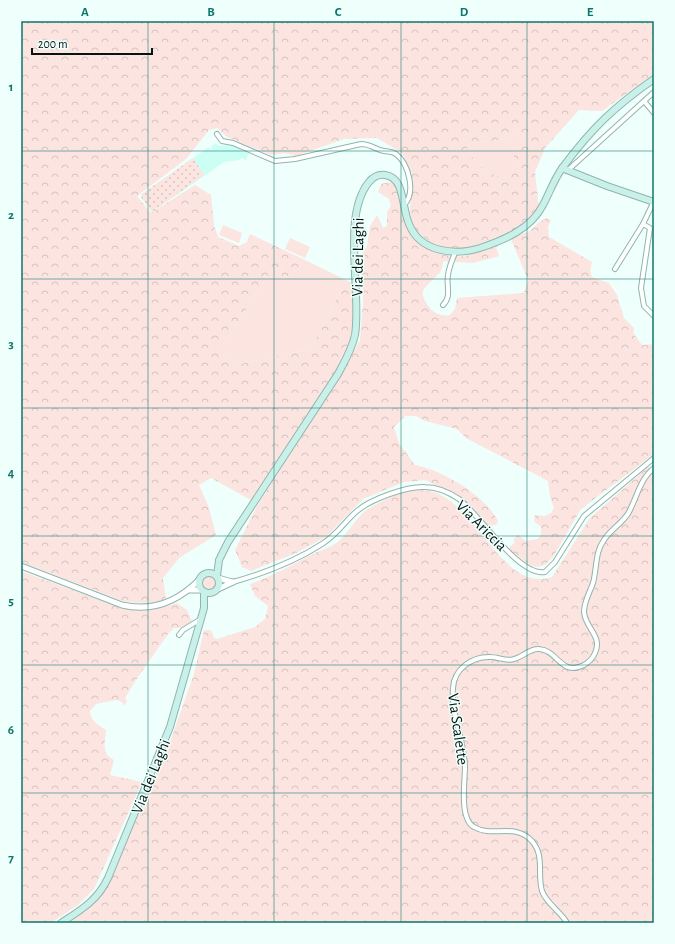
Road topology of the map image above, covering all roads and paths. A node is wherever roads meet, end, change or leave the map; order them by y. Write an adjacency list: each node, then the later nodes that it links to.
1 (654, 79): 6 (main road, Via dei Laghi)
2 (654, 92): 3 (street)
3 (644, 101): 4 (street); 6 (street)
4 (654, 113)
5 (216, 134): 8 (street)
6 (564, 170): 7 (main road); 11 (main road, Via dei Laghi)
7 (654, 202): 9 (street)
8 (404, 206): 11 (main road, Via dei Laghi); 17 (main road, Via dei Laghi)
9 (643, 224): 10 (street); 12 (street)
10 (652, 230): 14 (street)
11 (455, 253): 13 (street)
12 (615, 269)
13 (443, 305)
14 (654, 316)
15 (654, 458): 21 (street, Via Ariccia)
16 (654, 468): 29 (street, Via Scalette)
17 (219, 560): 19 (main road, Via dei Laghi); 20 (main road, Via dei Laghi)
18 (21, 566): 22 (street)
19 (202, 576): 20 (main road); 22 (street); 23 (main road)
20 (218, 577): 21 (street); 24 (main road)
21 (233, 582): 24 (street, Via Ariccia)
22 (190, 590): 23 (street)
23 (202, 591): 24 (main road); 25 (main road, Via dei Laghi)
24 (216, 591): 25 (main road, Via dei Laghi)
25 (204, 608): 26 (main road, Via dei Laghi)
26 (201, 619): 27 (street); 28 (main road, Via dei Laghi)
27 (180, 635)
28 (61, 923)
29 (567, 923)

